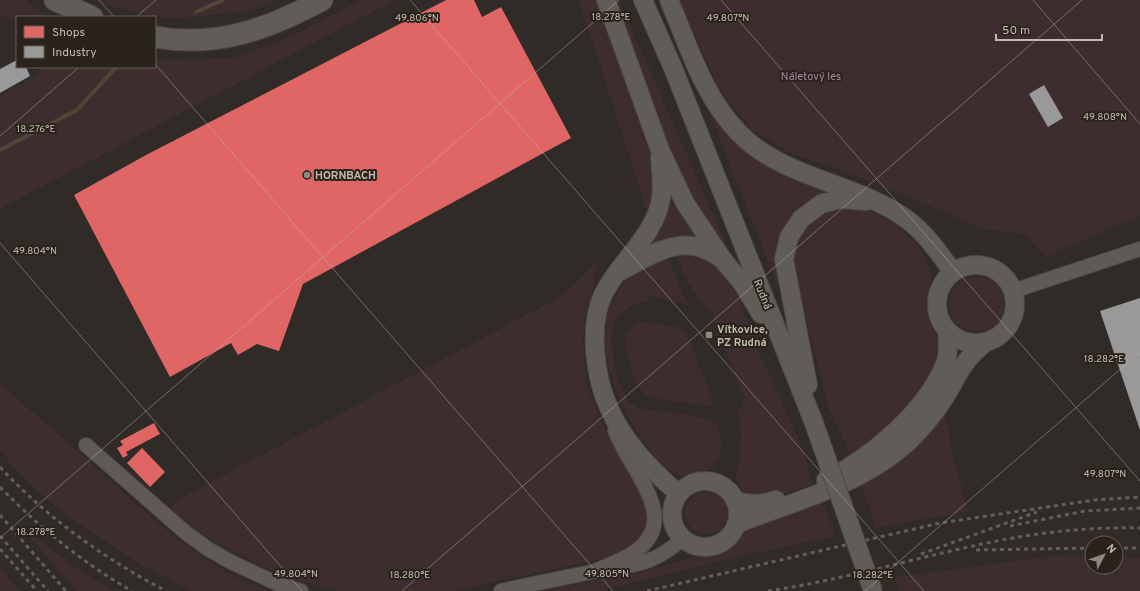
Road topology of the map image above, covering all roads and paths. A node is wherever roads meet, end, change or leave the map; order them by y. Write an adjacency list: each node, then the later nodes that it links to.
1 (55, 0): 6 (highway)
2 (322, 0): 7 (highway)
3 (606, 0): 8 (main road)
4 (643, 0): 17 (main road, Rudná)
5 (670, 0): 9 (main road)
6 (90, 16)
7 (156, 37)
8 (660, 150): 11 (main road); 13 (main road)
9 (878, 203): 12 (main road); 19 (main road)
10 (1140, 249): 14 (street)
11 (722, 260): 13 (main road); 17 (main road)
12 (953, 272): 14 (main road); 15 (main road)
13 (616, 275): 18 (main road)
14 (1013, 291): 16 (main road)
15 (947, 330): 16 (main road); 22 (main road)
16 (986, 342): 23 (main road)
17 (791, 364): 19 (main road, Rudná)
18 (609, 409): 21 (main road); 25 (street)
19 (814, 423): 28 (main road, Rudná, bridge)
20 (86, 445): 26 (street)
21 (679, 494): 22 (main road); 24 (main road)
22 (735, 501): 23 (main road)
23 (736, 524): 24 (main road)
24 (682, 539): 25 (street)
25 (595, 571): 27 (street)
26 (301, 591)
27 (501, 591)
28 (873, 591)

